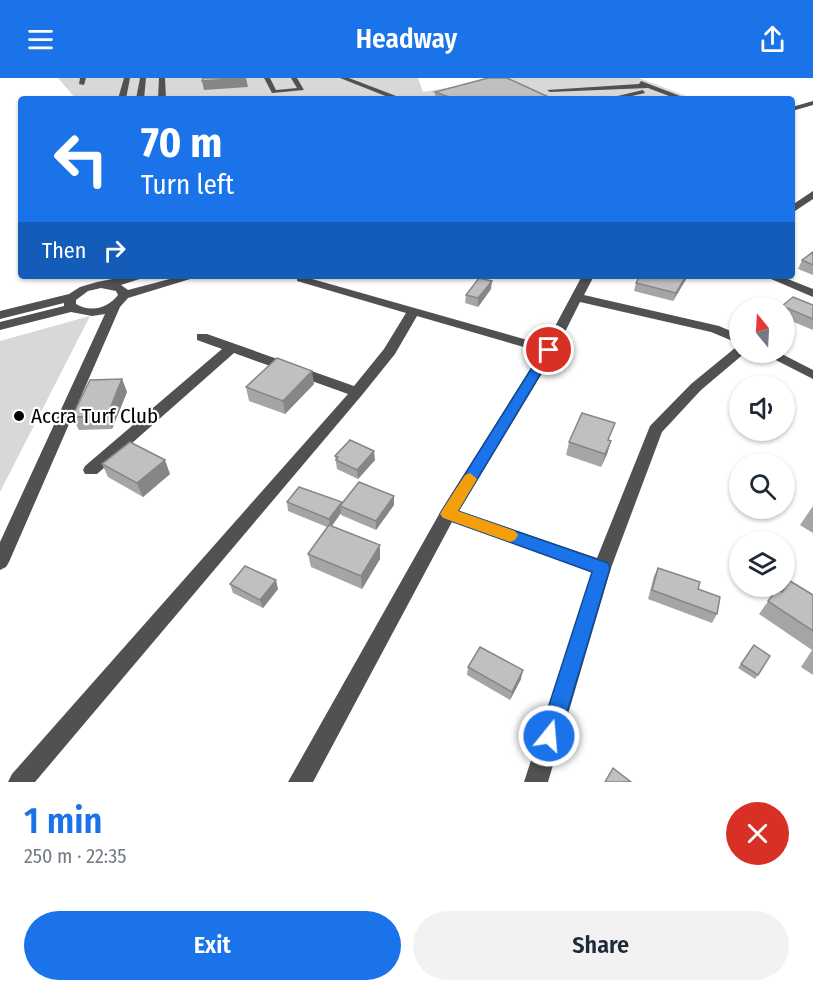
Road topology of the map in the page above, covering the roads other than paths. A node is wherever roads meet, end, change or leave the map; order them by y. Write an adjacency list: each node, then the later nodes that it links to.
1 (127, 78): 12 (street)
2 (143, 78): 13 (street)
3 (164, 78): 14 (street)
4 (265, 78): 15 (street)
5 (296, 78): 16 (street)
6 (343, 78): 17 (street)
7 (627, 78): 9 (street)
8 (570, 80): 11 (street)
9 (649, 86): 10 (street); 11 (street)
10 (658, 89): 19 (street); 20 (street)
11 (550, 90): 18 (street)
12 (123, 96)
13 (141, 96)
14 (164, 96)
15 (278, 96)
16 (278, 96)
17 (392, 96)
18 (559, 96)
19 (624, 96)
20 (676, 96)
21 (813, 103): 22 (street)
22 (795, 108)
23 (813, 194): 24 (street)
24 (795, 208)
25 (130, 279): 30 (street)
26 (185, 279): 33 (street)
27 (301, 279): 35 (street)
28 (584, 279): 32 (street)
29 (778, 279): 31 (street)
30 (109, 284): 33 (street); 34 (street)
31 (813, 293)
32 (576, 297): 38 (street); 41 (street)
33 (119, 301): 34 (street); 48 (street)
34 (72, 303): 36 (street); 37 (street)
35 (414, 310): 41 (street); 45 (street)
36 (0, 315)
37 (0, 326)
38 (729, 335)
39 (202, 337): 40 (street)
40 (231, 348): 45 (street); 46 (street)
41 (549, 350): 47 (street)
42 (729, 360): 49 (street)
43 (788, 363): 44 (street)
44 (813, 375)
45 (357, 392): 50 (street)
46 (91, 470)
47 (448, 514): 49 (street); 51 (street)
48 (0, 562)
49 (602, 568): 52 (street)
50 (20, 782)
51 (300, 782)
52 (536, 782)

